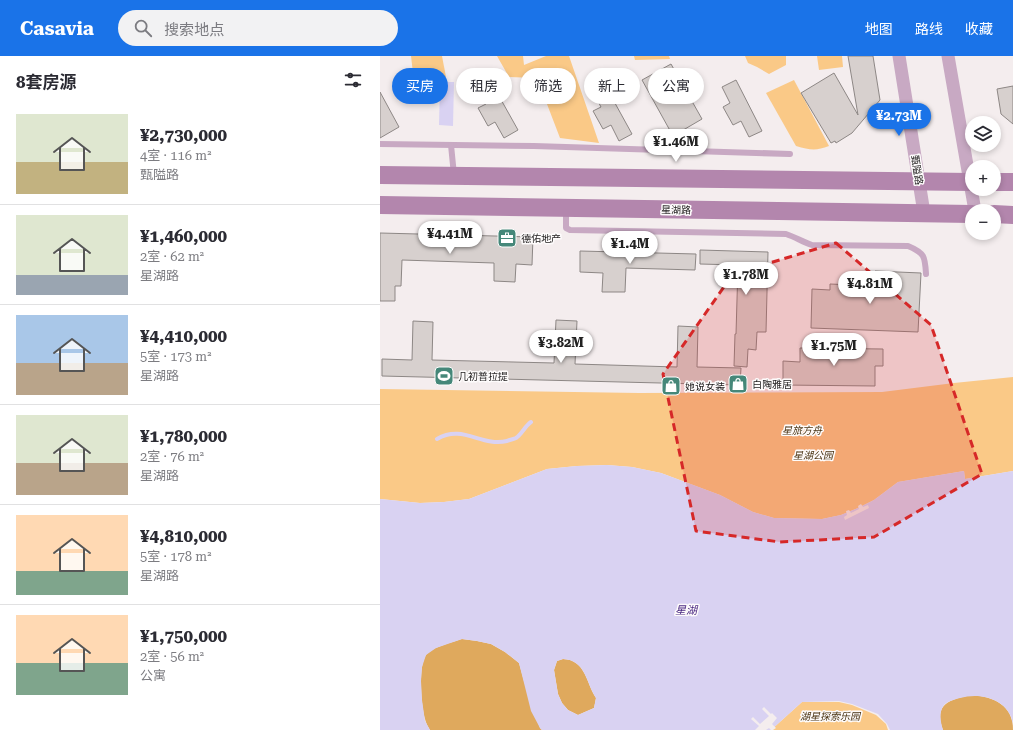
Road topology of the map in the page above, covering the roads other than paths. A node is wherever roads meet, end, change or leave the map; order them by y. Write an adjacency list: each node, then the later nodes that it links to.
1 (899, 56): 9 (street, 甄隘路)
2 (948, 56): 6 (street)
3 (380, 144): 4 (lane)
4 (451, 145): 5 (lane); 8 (lane)
5 (790, 154)
6 (967, 160)
7 (380, 175): 8 (street)
8 (454, 176): 9 (street)
9 (919, 182): 10 (street); 15 (street, 甄隘路)
10 (965, 182)
11 (1001, 182): 12 (street)
12 (1013, 182)
13 (380, 205): 14 (street, 星湖路)
14 (566, 208): 15 (street, 星湖路); 19 (lane)
15 (924, 213): 16 (street, 星湖路)
16 (965, 214)
17 (1001, 214): 18 (street)
18 (1013, 215)
19 (926, 274)

